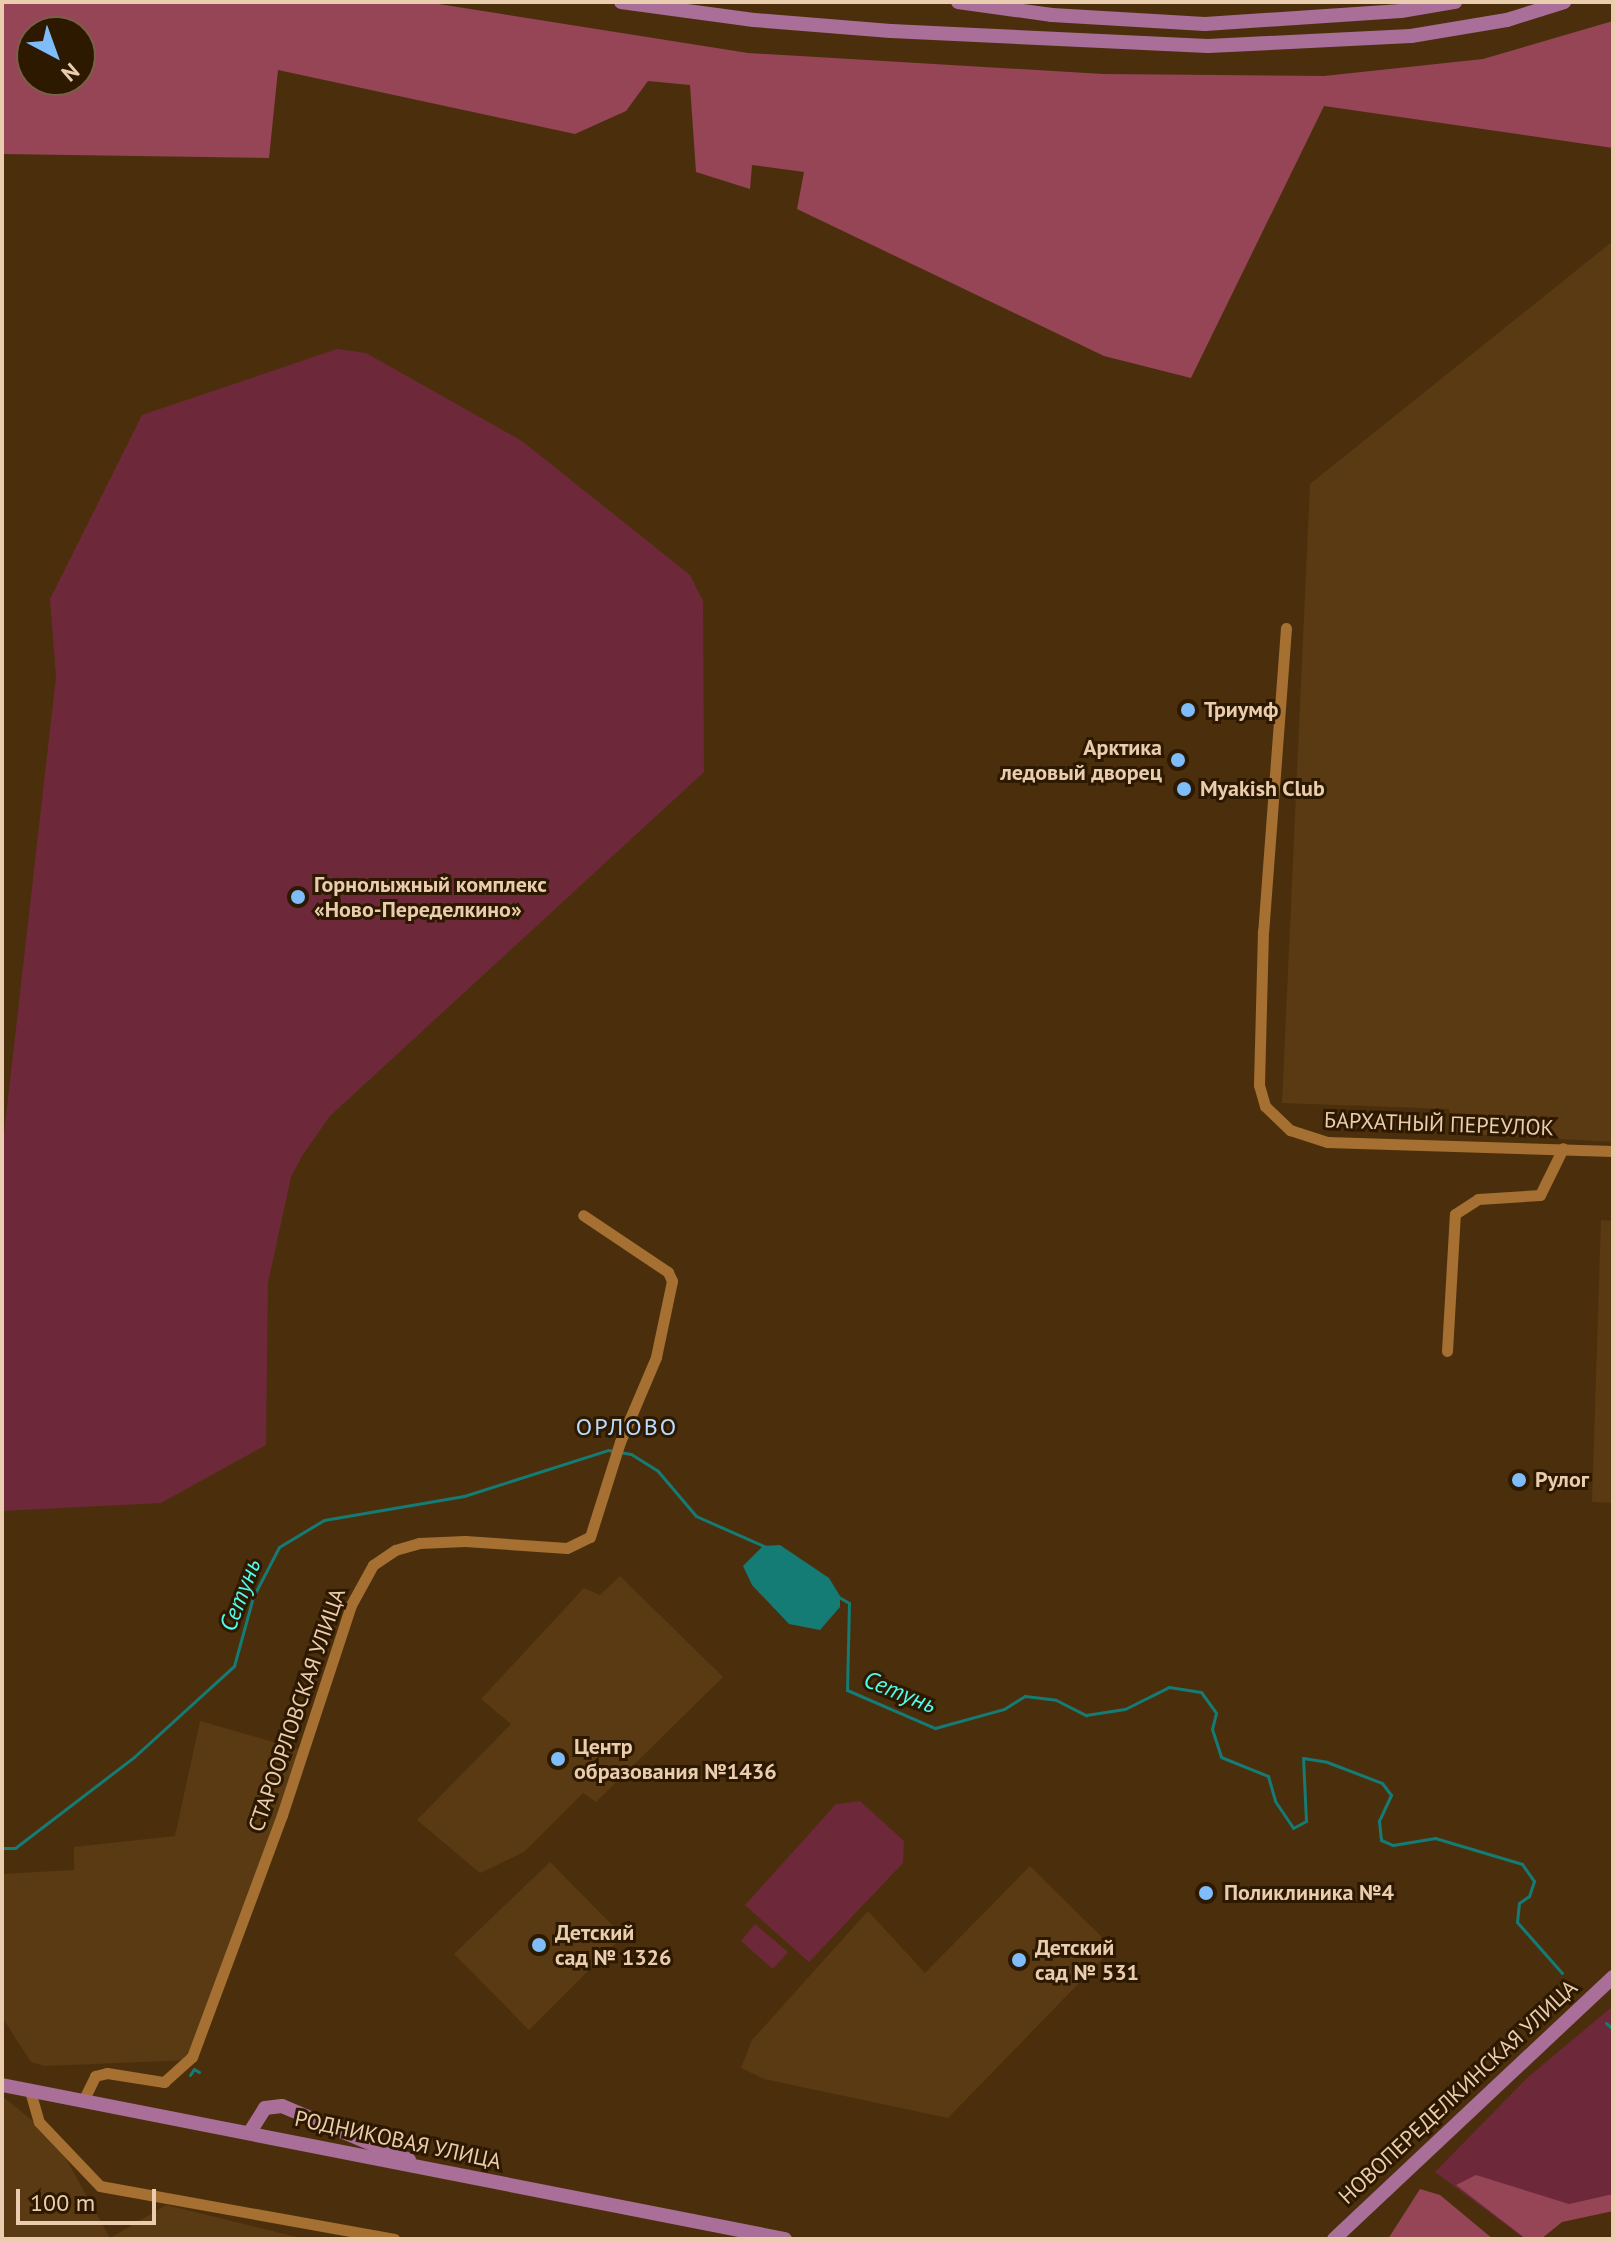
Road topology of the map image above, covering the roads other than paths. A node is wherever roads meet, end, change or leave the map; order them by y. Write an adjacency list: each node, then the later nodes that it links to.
1 (621, 2): 4 (main road)
2 (958, 2): 3 (main road)
3 (1455, 2)
4 (1564, 2)
5 (1286, 628): 6 (street, БАРХАТНЫЙ ПЕРЕУЛОК)
6 (1563, 1148): 7 (street, БАРХАТНЫЙ ПЕРЕУЛОК); 9 (street)
7 (1613, 1151)
8 (583, 1215): 13 (street, СТАРООРЛОВСКАЯ УЛИЦА)
9 (1447, 1351)
10 (1613, 1977): 18 (main road, НОВОПЕРЕДЕЛКИНСКАЯ УЛИЦА)
11 (2, 2085): 12 (main road, РОДНИКОВАЯ УЛИЦА)
12 (30, 2091): 13 (main road, РОДНИКОВАЯ УЛИЦА); 16 (street)
13 (83, 2101): 14 (main road, РОДНИКОВАЯ УЛИЦА)
14 (250, 2132): 15 (main road, РОДНИКОВАЯ УЛИЦА); 15 (main road)
15 (423, 2168): 17 (main road, РОДНИКОВАЯ УЛИЦА)
16 (394, 2239)
17 (785, 2239)
18 (1334, 2239)

